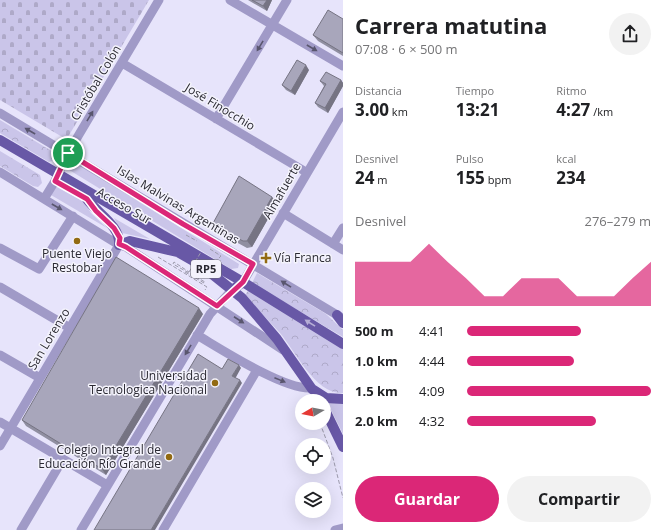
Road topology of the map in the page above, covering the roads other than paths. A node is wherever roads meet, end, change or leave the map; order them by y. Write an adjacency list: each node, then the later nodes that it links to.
1 (159, 0): 5 (street, Cristóbal Colón)
2 (230, 0): 4 (street)
3 (287, 0): 4 (street)
4 (272, 25): 6 (street, one-way to 6); 9 (street, one-way to 9)
5 (122, 63): 9 (street, José Finocchio); 12 (street, Cristóbal Colón, one-way to 5)
6 (343, 66)
7 (343, 112): 14 (street, Almafuerte)
8 (0, 113): 12 (street, Islas Malvinas Argentinas, one-way to 8)
9 (216, 119): 14 (street, José Finocchio)
10 (0, 140): 15 (main road, Acceso Sur / RP5)
11 (0, 148): 15 (main road, Acceso Sur / RP5)
12 (68, 153): 15 (street, Cristóbal Colón); 26 (street, Islas Malvinas Argentinas)
13 (0, 172): 16 (street)
14 (306, 172): 18 (street, Almafuerte)
15 (57, 178): 16 (street, Cristóbal Colón); 17 (main road, Acceso Sur / RP5); 27 (main road, Acceso Sur / RP5)
16 (44, 199): 19 (street, one-way to 19)
17 (87, 199): 21 (main road); 25 (main road, Acceso Sur / RP5)
18 (283, 213): 22 (street); 26 (street, Almafuerte)
19 (73, 216): 21 (street); 23 (street)
20 (343, 228): 22 (street)
21 (119, 244): 25 (main road); 30 (street); 32 (street, San Lorenzo)
22 (334, 244): 24 (street)
23 (0, 248)
24 (343, 250)
25 (177, 252): 29 (main road, Acceso Sur / RP5)
26 (253, 264): 27 (street, Almafuerte); 31 (street, Islas Malvinas Argentinas, one-way to 26)
27 (243, 282): 29 (main road, RP5); 34 (main road, RP5, one-way to 27)
28 (0, 287): 32 (street)
29 (232, 290): 30 (street); 36 (main road, RP5)
30 (217, 306): 33 (street); 36 (street, one-way to 36)
31 (341, 319)
32 (70, 328): 38 (street, San Lorenzo)
33 (197, 335): 37 (street); 48 (street, one-way to 48)
34 (343, 344)
35 (0, 355): 38 (street)
36 (289, 355): 39 (main road, RP5)
37 (257, 370): 39 (street, one-way to 39); 52 (street)
38 (40, 378): 44 (street, San Lorenzo)
39 (311, 388): 40 (main road, RP5); 41 (main road)
40 (315, 394)
41 (343, 399)
42 (0, 422): 44 (street)
43 (331, 422): 46 (main road)
44 (10, 428): 45 (street, San Lorenzo); 47 (street)
45 (0, 446)
46 (343, 447)
47 (63, 459): 48 (street); 50 (street)
48 (107, 485): 51 (street)
49 (343, 528): 53 (street)
50 (21, 530)
51 (81, 530)
52 (163, 530)
53 (335, 530)

